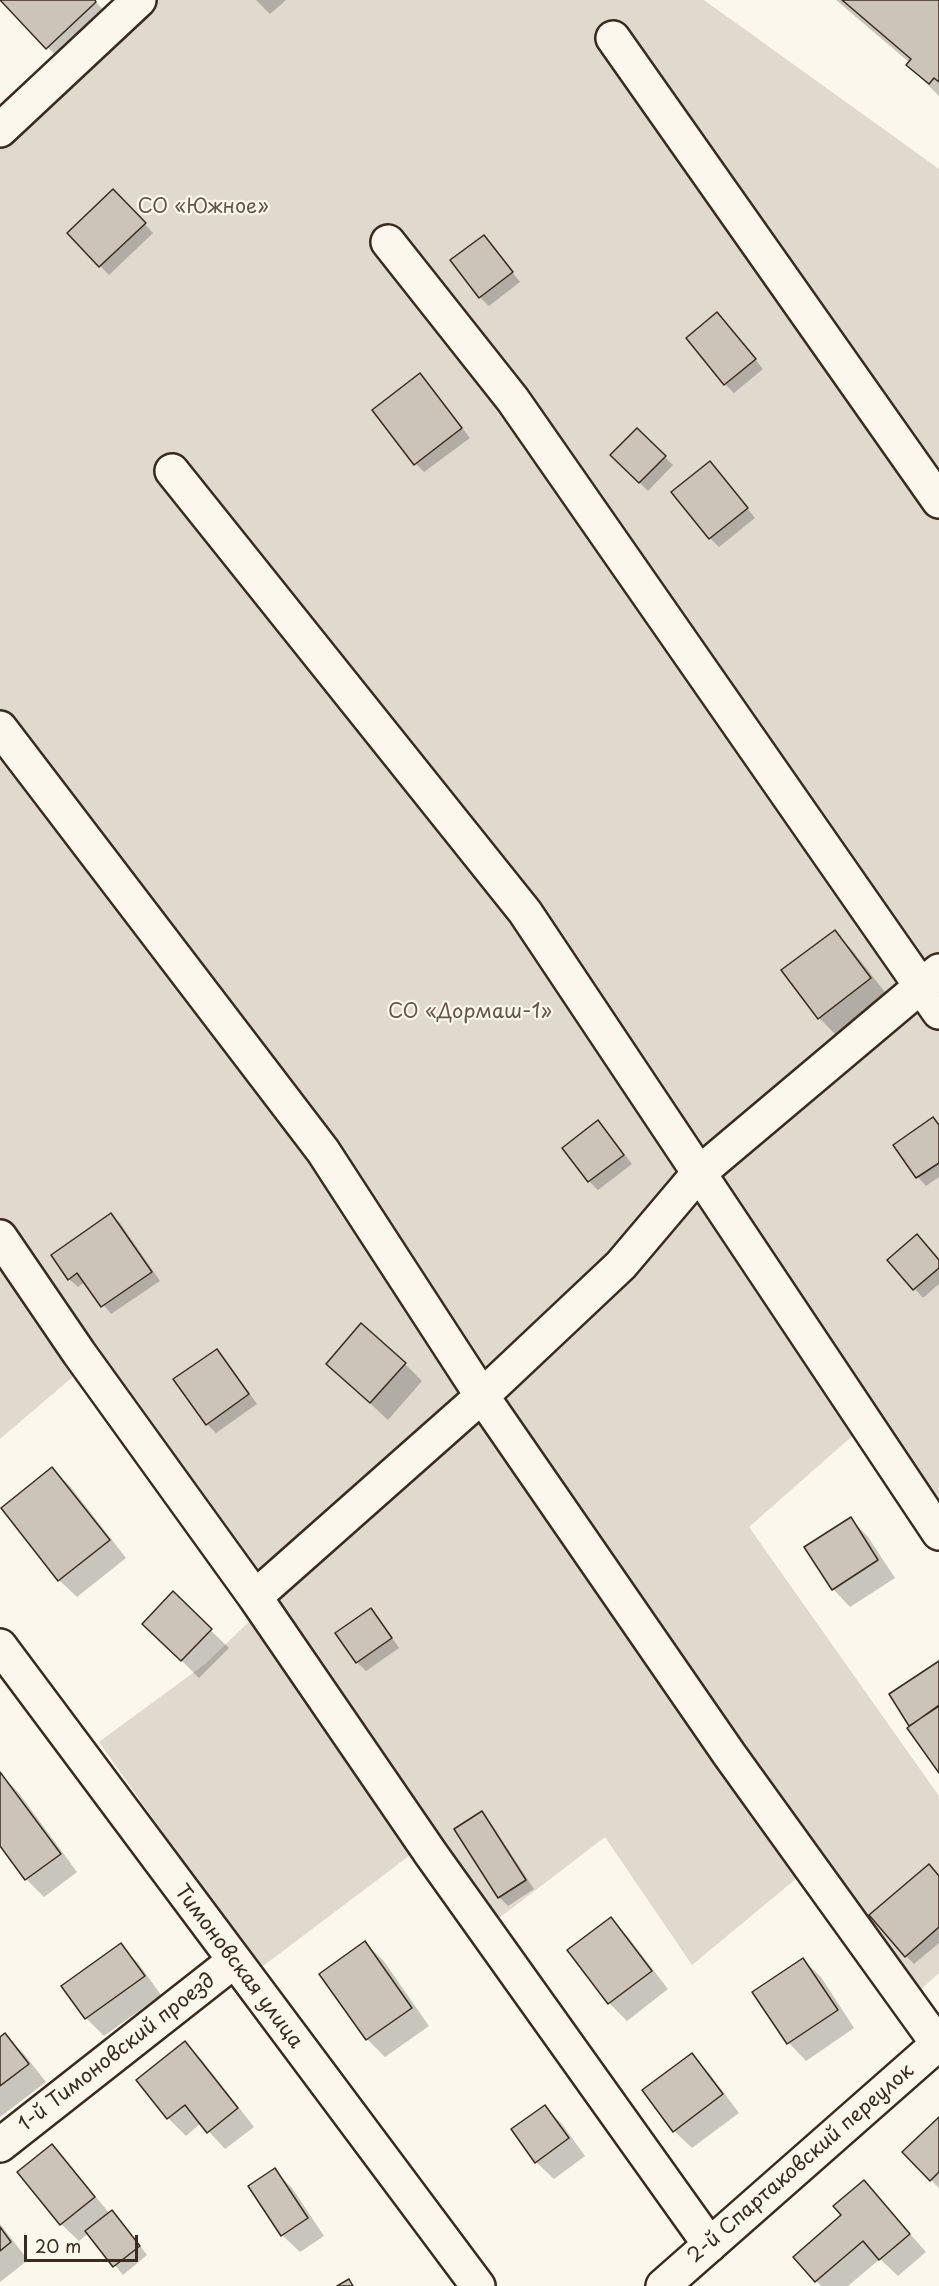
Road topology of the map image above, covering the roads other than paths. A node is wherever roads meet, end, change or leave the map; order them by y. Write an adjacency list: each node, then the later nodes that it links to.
1 (139, 0): 3 (street)
2 (613, 38): 6 (street)
3 (0, 130)
4 (388, 242): 8 (street)
5 (171, 471): 9 (street)
6 (939, 501)
7 (0, 729): 11 (street)
8 (933, 990): 9 (street)
9 (698, 1174): 11 (street); 12 (street)
10 (0, 1237): 13 (street)
11 (482, 1396): 13 (street); 16 (street)
12 (939, 1533)
13 (255, 1597): 18 (street)
14 (0, 1646): 15 (street, Тимоновская улица)
15 (234, 1961): 17 (street, 1-й Тимоновский проезд); 19 (street, Тимоновская улица)
16 (938, 2043): 18 (street, 2-й Спартаковский переулок)
17 (0, 2145)
18 (710, 2245): 20 (street, 2-й Спартаковский переулок)
19 (478, 2286)
20 (663, 2286)

